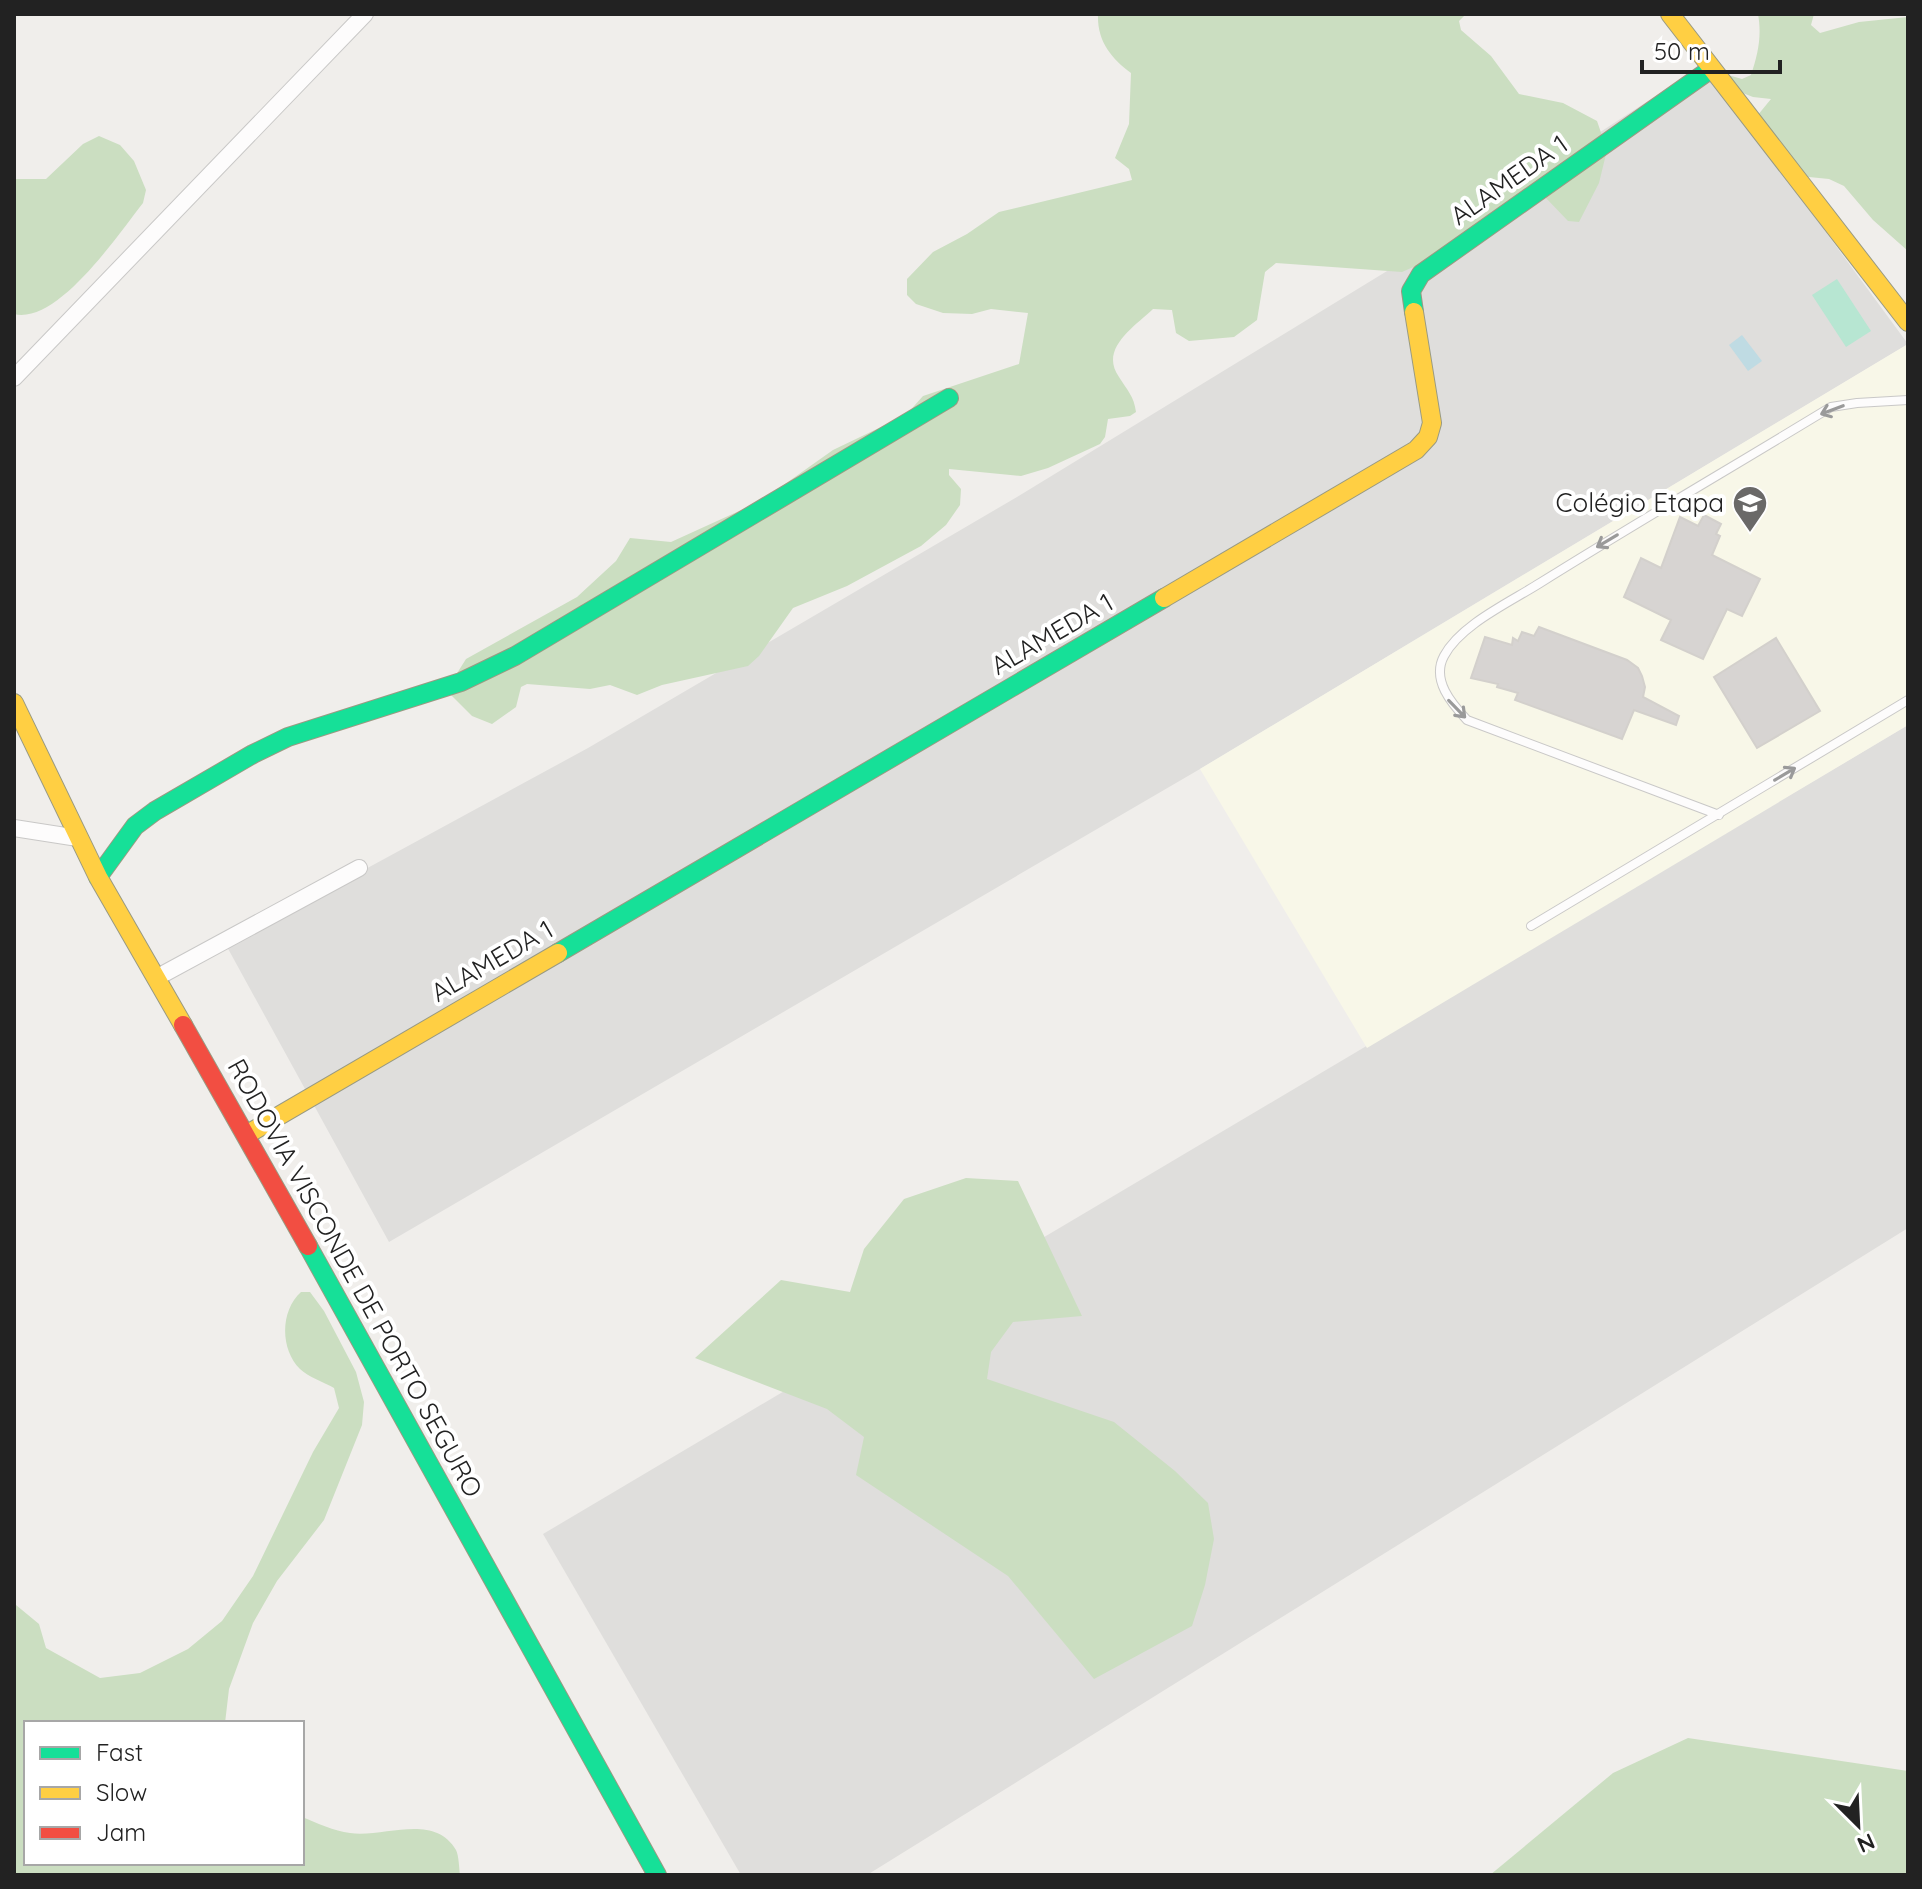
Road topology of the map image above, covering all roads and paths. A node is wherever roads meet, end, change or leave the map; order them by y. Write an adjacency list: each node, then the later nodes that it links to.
1 (365, 14): 5 (street)
2 (1670, 14): 3 (street)
3 (1711, 69): 4 (street); 17 (street, ALAMEDA 1)
4 (1908, 322)
5 (14, 378)
6 (949, 398): 14 (street)
7 (1908, 400): 10 (lane, one-way to 10)
8 (1908, 700): 10 (lane, one-way to 8)
9 (14, 703): 12 (street, RODOVIA VISCONDE DE PORTO SEGURO)
10 (1719, 815): 15 (lane)
11 (14, 828): 12 (street)
12 (78, 838): 14 (street, RODOVIA VISCONDE DE PORTO SEGURO)
13 (359, 868): 16 (street)
14 (98, 877): 16 (street, RODOVIA VISCONDE DE PORTO SEGURO)
15 (1531, 926)
16 (156, 978): 17 (street, RODOVIA VISCONDE DE PORTO SEGURO)
17 (246, 1135): 18 (street, RODOVIA VISCONDE DE PORTO SEGURO)
18 (657, 1875)

